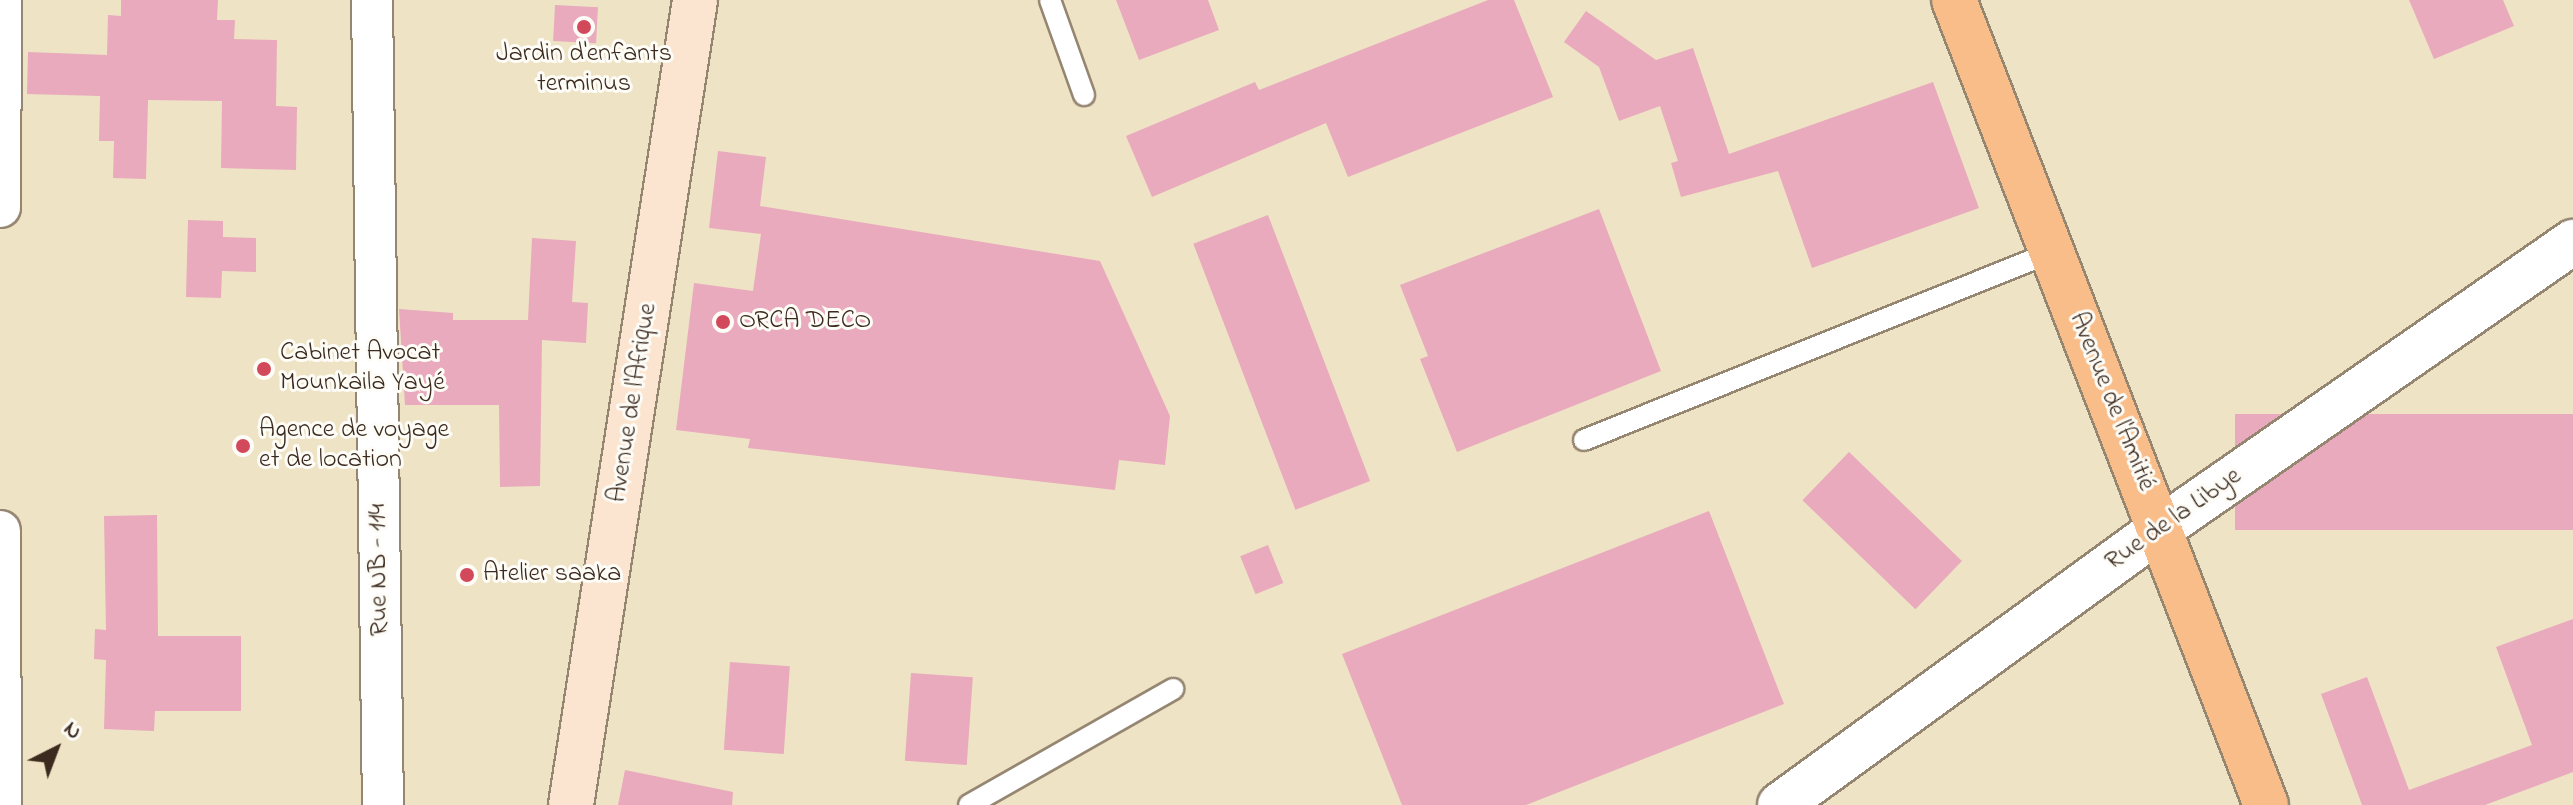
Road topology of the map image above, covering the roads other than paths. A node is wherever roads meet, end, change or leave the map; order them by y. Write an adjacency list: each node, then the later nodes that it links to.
1 (1, 0): 7 (street)
2 (372, 0): 15 (street, Rue NB - 114)
3 (695, 0): 16 (main road, Avenue de l'Afrique)
4 (1050, 0): 6 (lane)
5 (1954, 0): 9 (main road, Avenue de l'Amitié)
6 (1084, 95)
7 (0, 207)
8 (2573, 242): 11 (street, Rue de la Libye)
9 (2052, 252): 10 (lane); 11 (main road, Avenue de l'Amitié)
10 (1584, 440)
11 (2161, 528): 18 (street, Rue de la Libye); 19 (main road, Avenue de l'Amitié)
12 (0, 531): 14 (street)
13 (1173, 689): 17 (lane)
14 (1, 805)
15 (383, 805)
16 (571, 805)
17 (969, 805)
18 (1780, 805)
19 (2266, 805)

